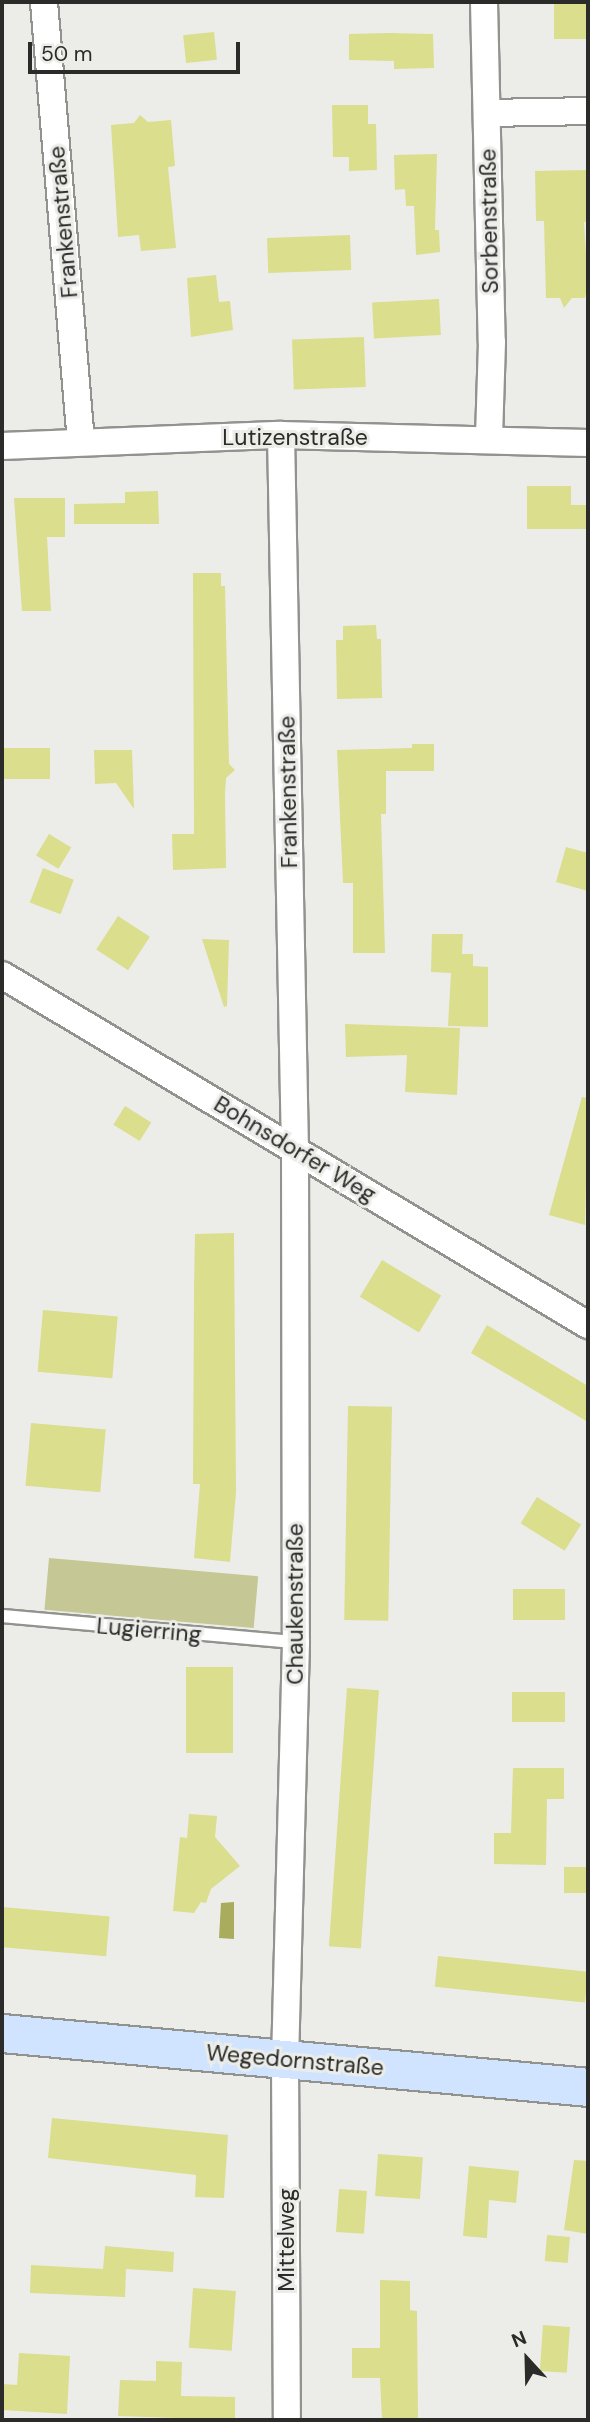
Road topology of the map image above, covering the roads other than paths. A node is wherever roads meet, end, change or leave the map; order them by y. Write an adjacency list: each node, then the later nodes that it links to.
1 (44, 2): 7 (street, Frankenstraße)
2 (484, 2): 4 (street, Sorbenstraße)
3 (588, 111): 4 (street)
4 (487, 113): 6 (street, Sorbenstraße)
5 (281, 435): 6 (street, Lutizenstraße); 7 (street, Lutizenstraße); 11 (street, Frankenstraße)
6 (489, 440): 8 (street, Lutizenstraße)
7 (81, 442): 9 (street, Lutizenstraße)
8 (588, 443)
9 (2, 446)
10 (2, 975): 11 (street, Bohnsdorfer Weg)
11 (295, 1149): 12 (street, Bohnsdorfer Weg); 14 (street, Chaukenstraße)
12 (588, 1325)
13 (2, 1616): 14 (lane, Lugierring)
14 (296, 1642): 16 (street, Chaukenstraße)
15 (2, 2033): 16 (street, Wegedornstraße)
16 (285, 2059): 17 (street, Wegedornstraße); 18 (street, Mittelweg)
17 (588, 2087)
18 (287, 2420)

